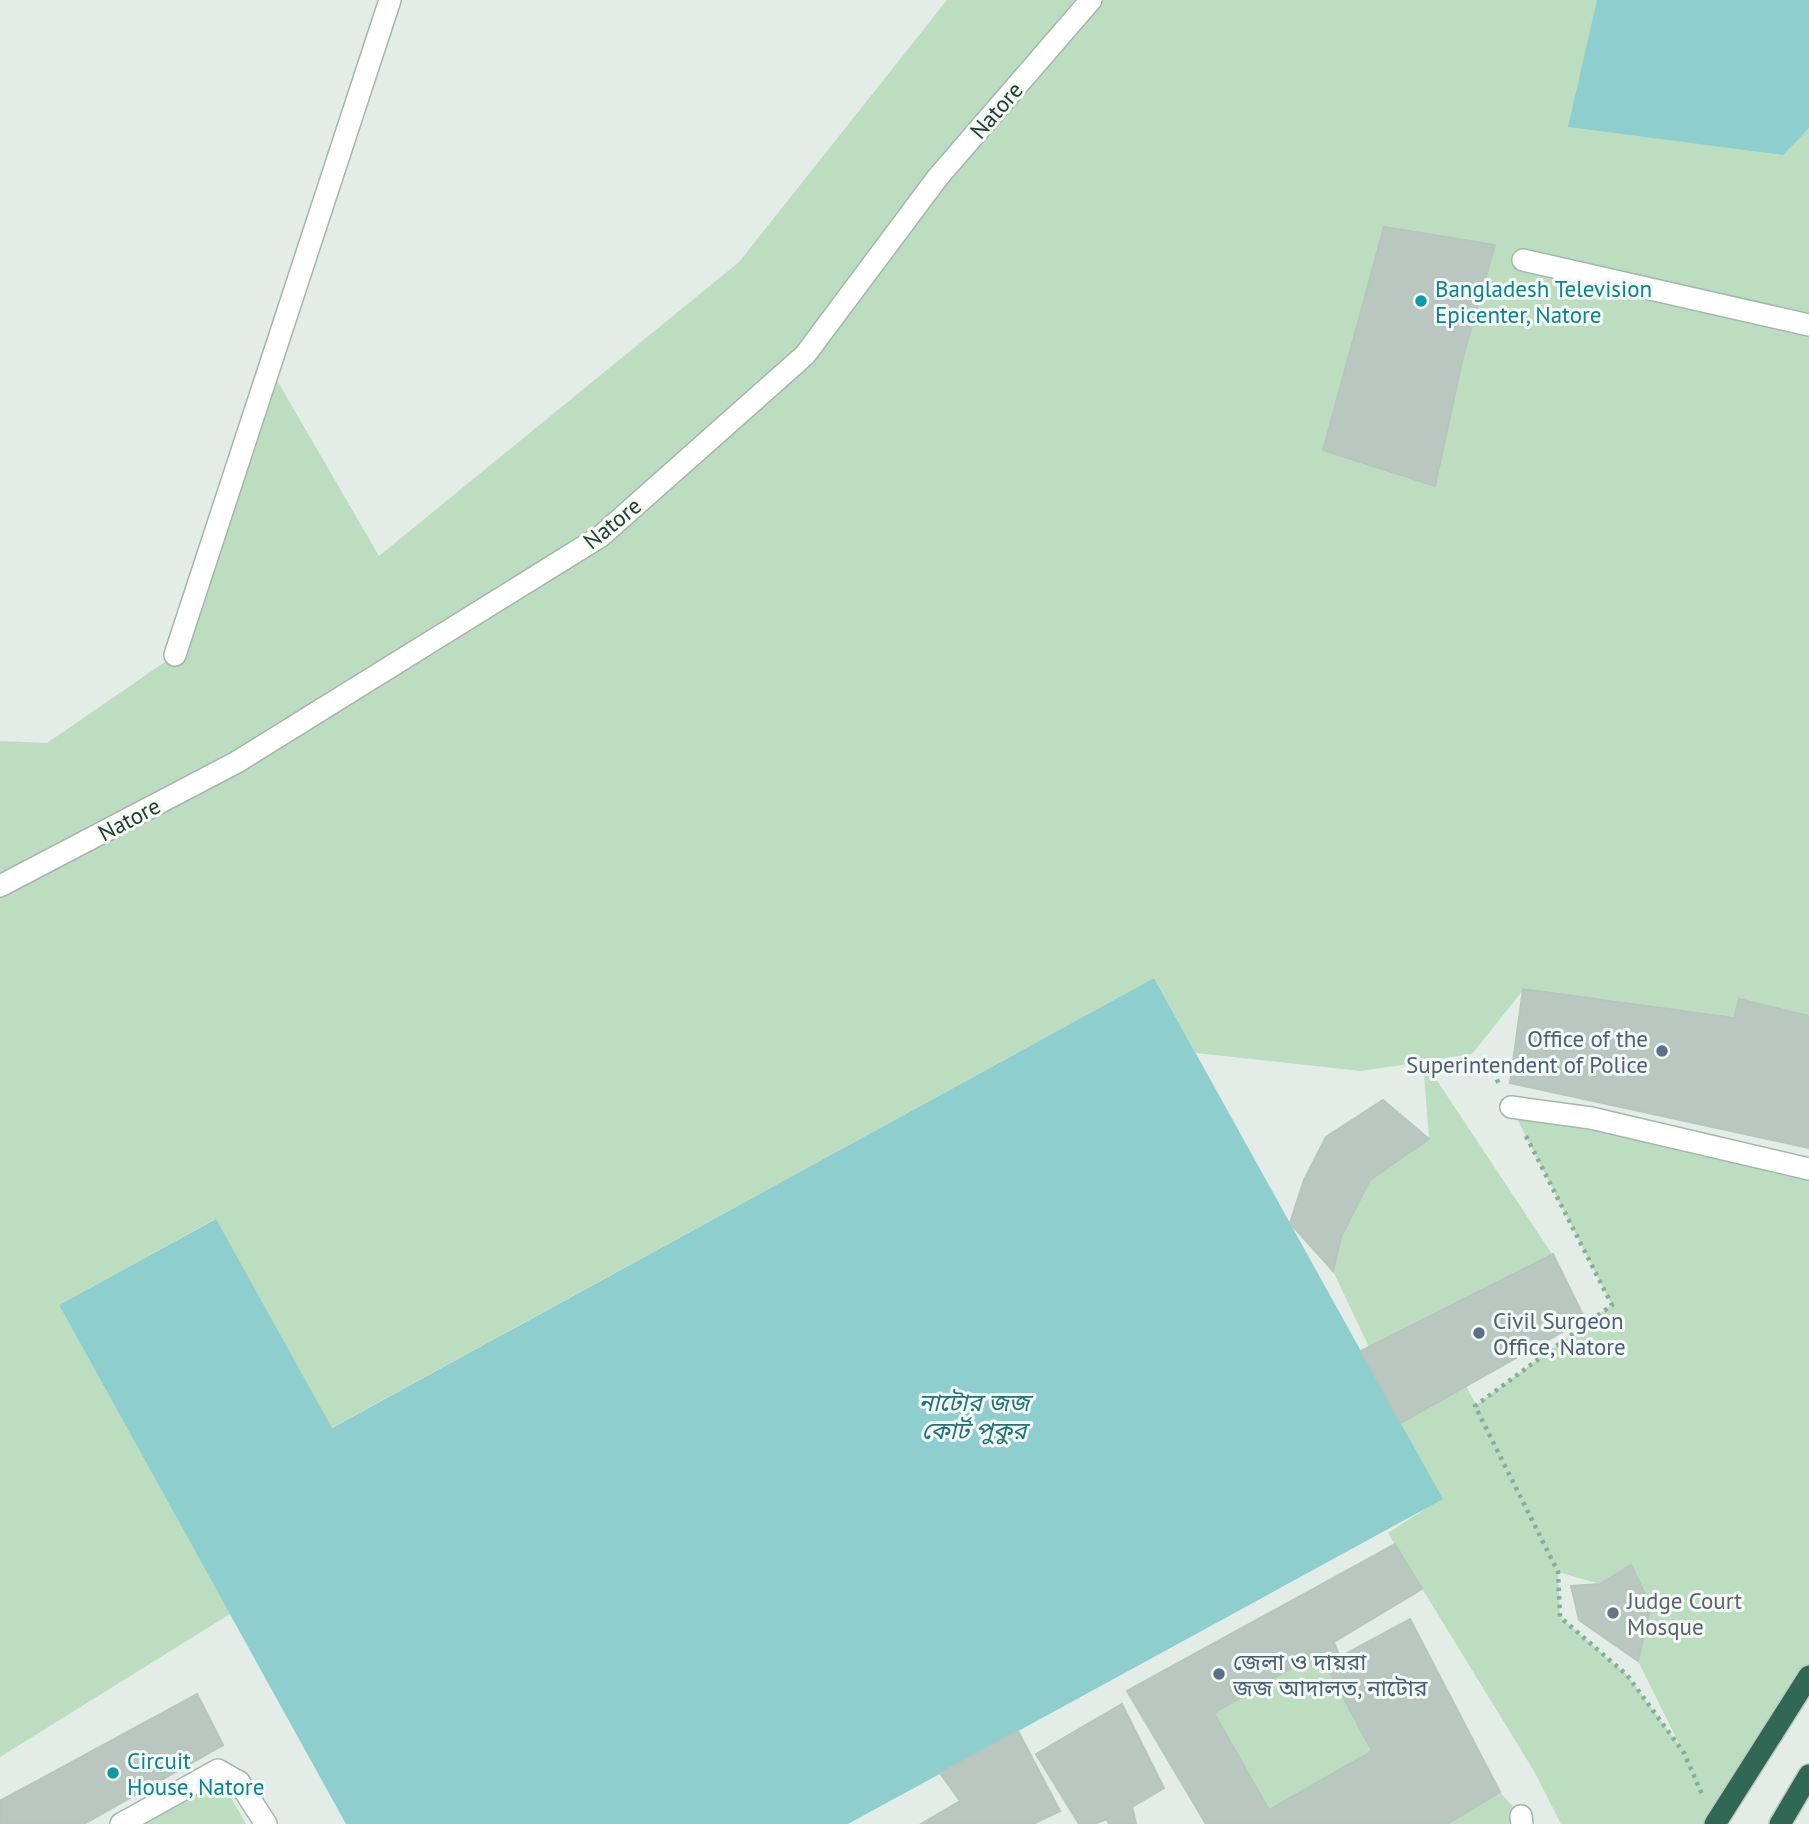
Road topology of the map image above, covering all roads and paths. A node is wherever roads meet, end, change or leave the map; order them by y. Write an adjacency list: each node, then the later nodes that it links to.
1 (390, 0): 5 (street)
2 (1091, 0): 6 (street, Natore)
3 (1523, 260): 4 (street)
4 (1809, 325)
5 (175, 655)
6 (0, 886)
7 (1493, 1072): 8 (path)
8 (1511, 1107): 9 (street); 12 (path)
9 (1809, 1169)
10 (1809, 1676): 15 (highway)
11 (1809, 1775): 16 (highway)
12 (1704, 1800)
13 (121, 1824): 14 (street)
14 (266, 1824)
15 (1716, 1824)
16 (1780, 1824)

